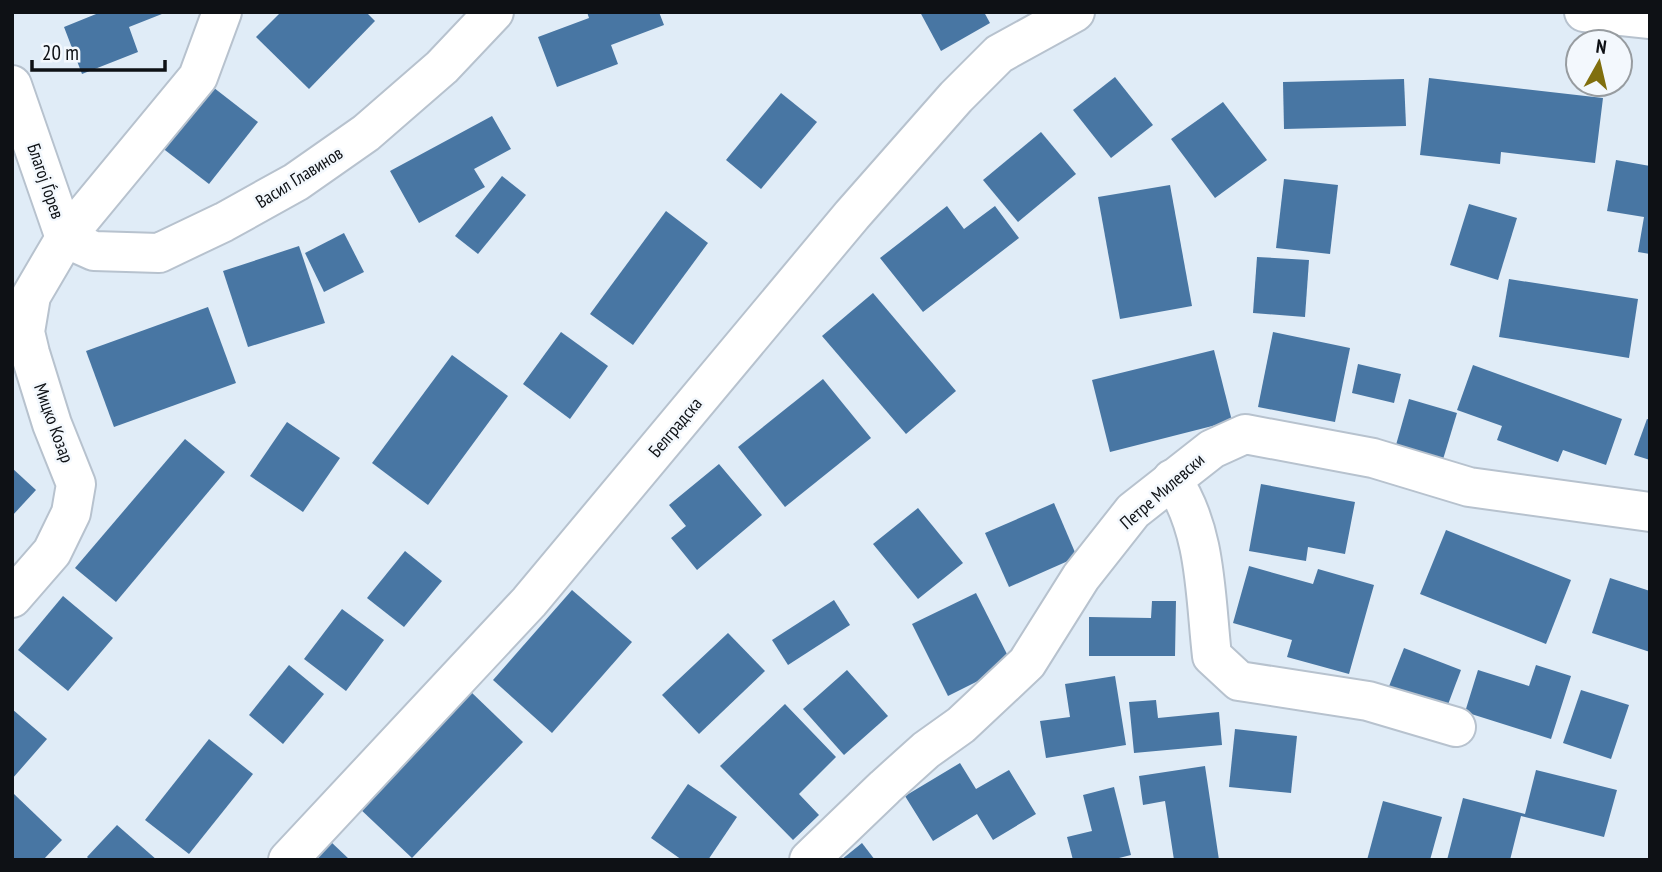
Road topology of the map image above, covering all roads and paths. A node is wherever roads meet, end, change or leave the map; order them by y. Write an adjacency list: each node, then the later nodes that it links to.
1 (222, 12): 7 (street, Мицко Козар)
2 (494, 12): 7 (street, Васил Главинов)
3 (1075, 12): 12 (street, Белградска)
4 (1584, 12): 5 (street)
5 (1650, 19)
6 (12, 85): 7 (street, Благој Ѓорев)
7 (65, 238): 10 (street, Мицко Козар)
8 (1172, 478): 9 (street, Петре Милевски); 11 (street); 13 (street, Петре Милевски)
9 (1650, 512)
10 (12, 598)
11 (1456, 727)
12 (288, 860)
13 (809, 860)

